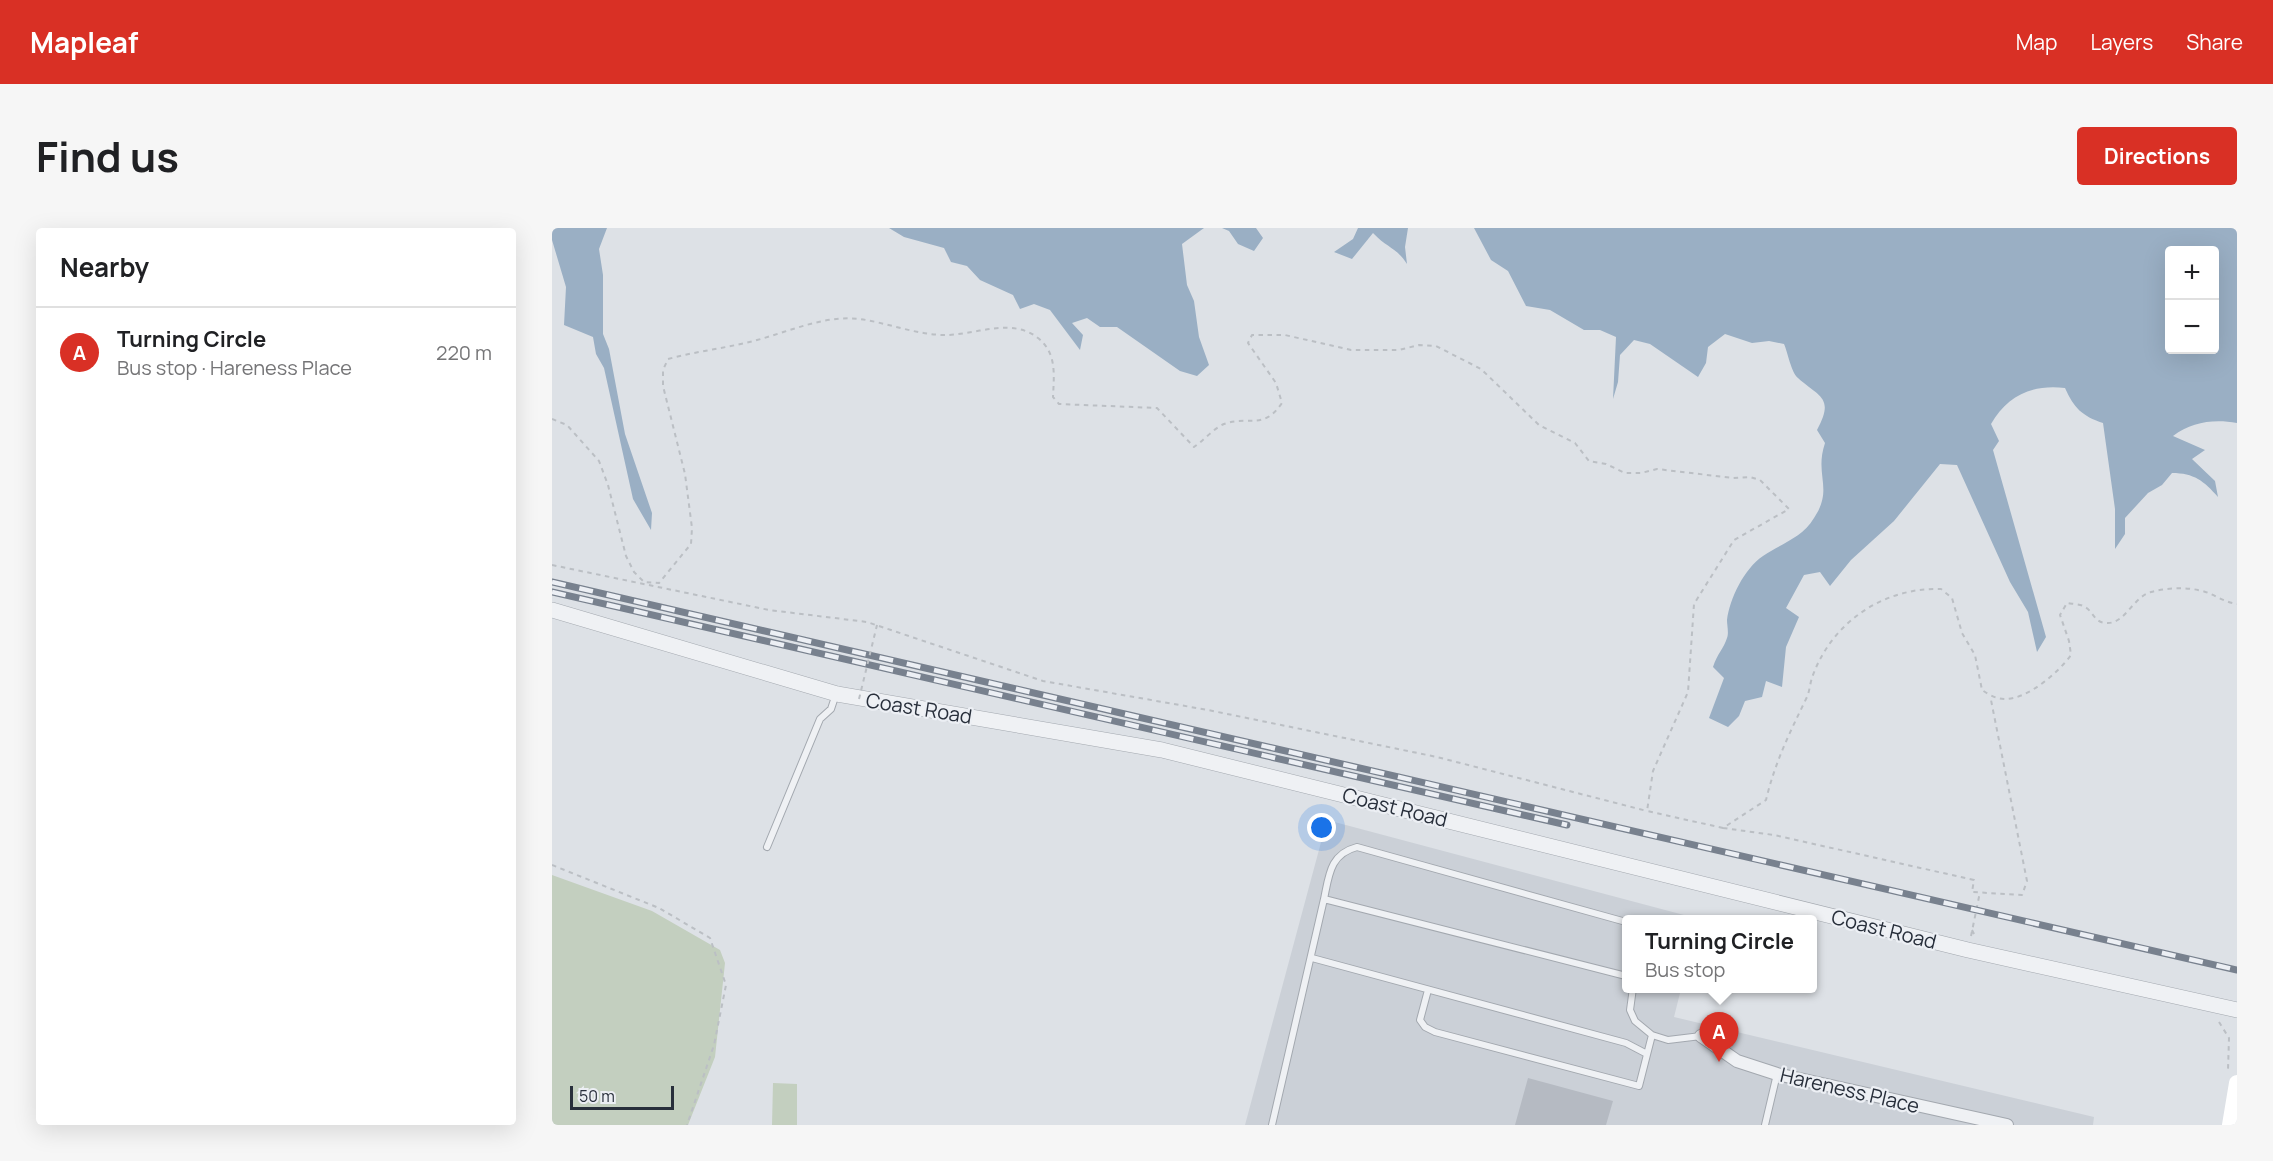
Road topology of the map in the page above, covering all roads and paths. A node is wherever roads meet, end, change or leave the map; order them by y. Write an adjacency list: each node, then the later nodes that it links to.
1 (552, 419): 9 (path)
2 (552, 565): 5 (path)
3 (2237, 604): 7 (path)
4 (552, 610): 6 (street, Coast Road)
5 (877, 625): 8 (path, bridge); 9 (path)
6 (837, 694): 8 (street, Coast Road); 11 (lane)
7 (1993, 696): 10 (path); 13 (path)
8 (859, 699): 17 (street, Coast Road)
9 (1647, 811): 10 (path)
10 (1724, 828): 13 (path)
11 (767, 848)
12 (552, 865): 30 (path)
13 (1980, 892): 16 (path)
14 (1324, 899): 15 (lane); 18 (lane); 19 (lane)
15 (1622, 921)
16 (1972, 930): 17 (path); 17 (path)
17 (1975, 951): 22 (street, Coast Road)
18 (1312, 958): 20 (lane); 31 (lane)
19 (1622, 975)
20 (1428, 990): 26 (lane); 26 (lane)
21 (1632, 993): 24 (lane)
22 (2237, 1010)
23 (2213, 1018): 28 (path)
24 (1652, 1035): 25 (lane); 26 (lane)
25 (1701, 1036): 27 (street, Hareness Place)
26 (1647, 1054)
27 (1777, 1074): 29 (street, Hareness Place); 32 (lane)
28 (2232, 1078): 34 (main road)
29 (1991, 1123): 33 (street, Hareness Place)
30 (687, 1125)
31 (1272, 1125)
32 (1765, 1125)
33 (2007, 1125)
34 (2230, 1125)

